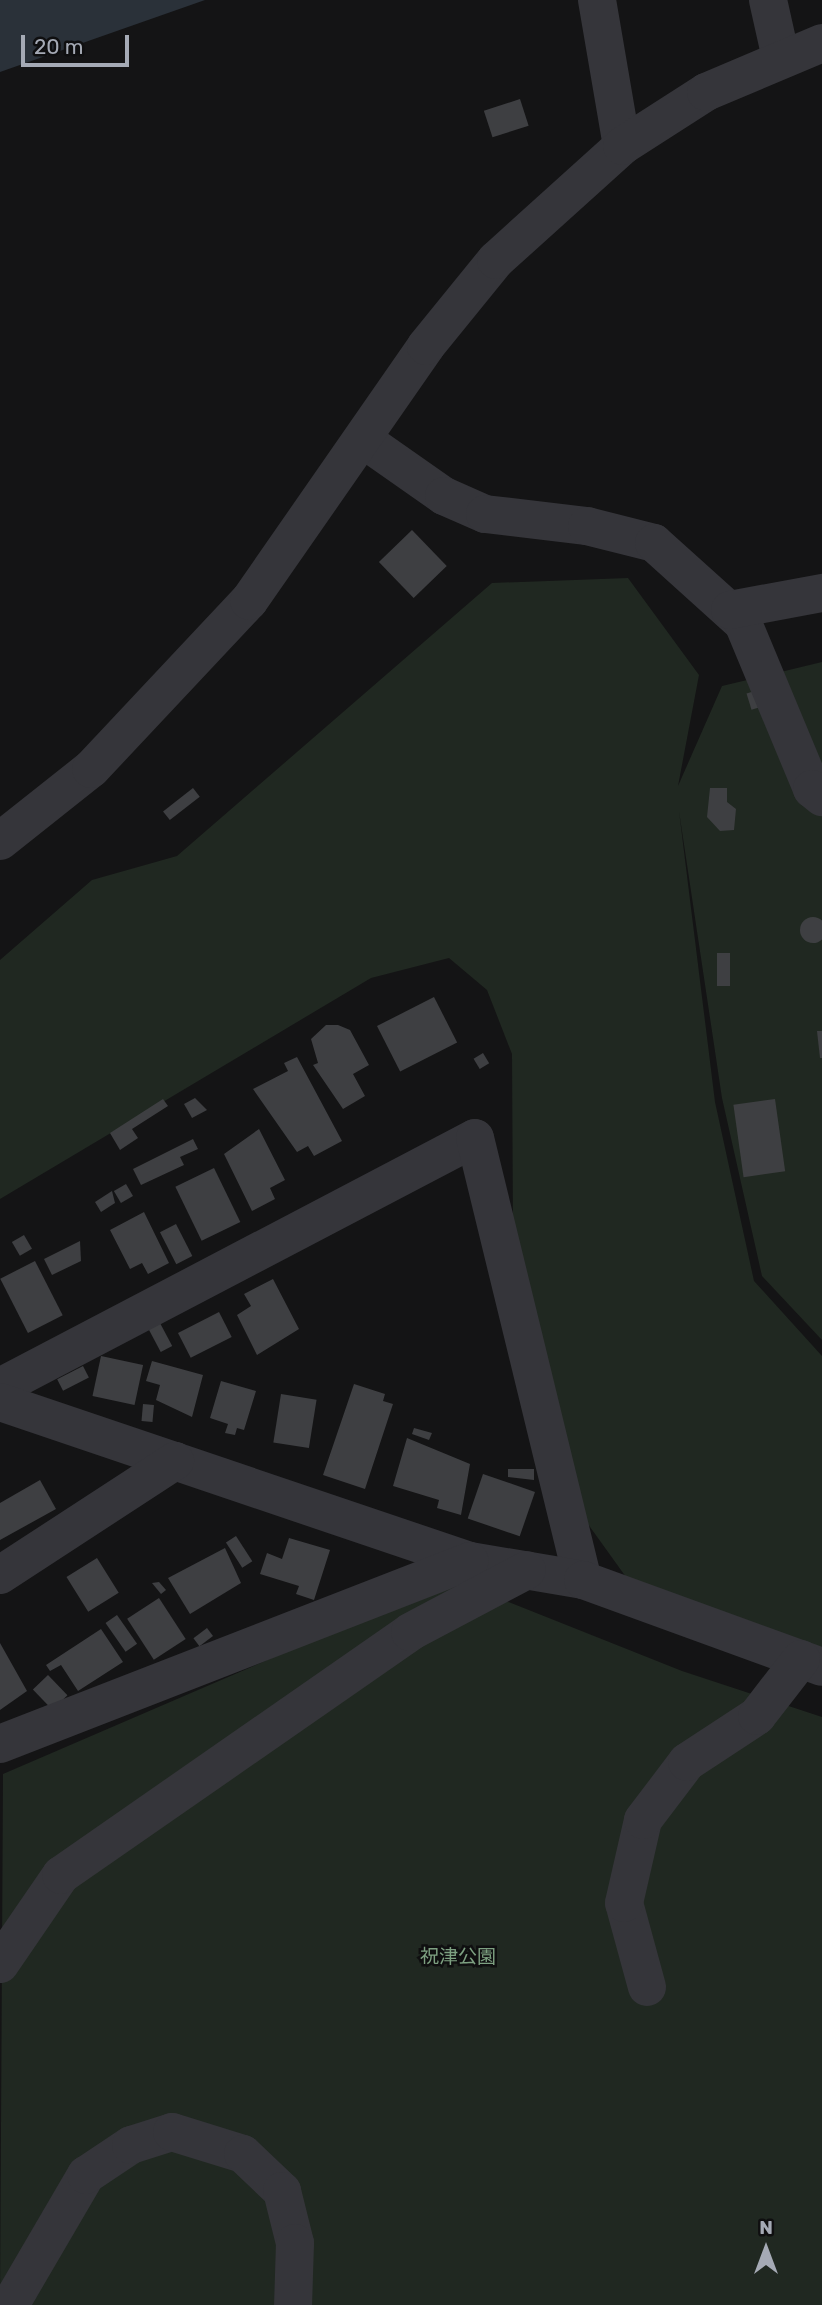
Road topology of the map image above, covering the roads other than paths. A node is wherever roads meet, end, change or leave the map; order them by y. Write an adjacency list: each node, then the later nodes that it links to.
1 (597, 0): 5 (street)
2 (768, 0): 4 (street)
3 (822, 43): 4 (street)
4 (781, 58): 5 (street)
5 (622, 146): 6 (street)
6 (364, 440): 8 (street); 10 (street)
7 (822, 593): 8 (street)
8 (736, 616): 9 (street)
9 (822, 797)
10 (0, 841)
11 (0, 1387): 17 (street)
12 (0, 1402): 13 (street)
13 (175, 1461): 14 (street); 16 (street)
14 (470, 1561): 15 (street); 19 (street)
15 (527, 1570): 17 (street); 20 (street)
16 (0, 1575)
17 (583, 1580): 18 (street)
18 (811, 1663): 21 (street)
19 (0, 1744)
20 (0, 1964)
21 (648, 1987)
22 (10, 2305): 23 (street)
23 (293, 2305)

